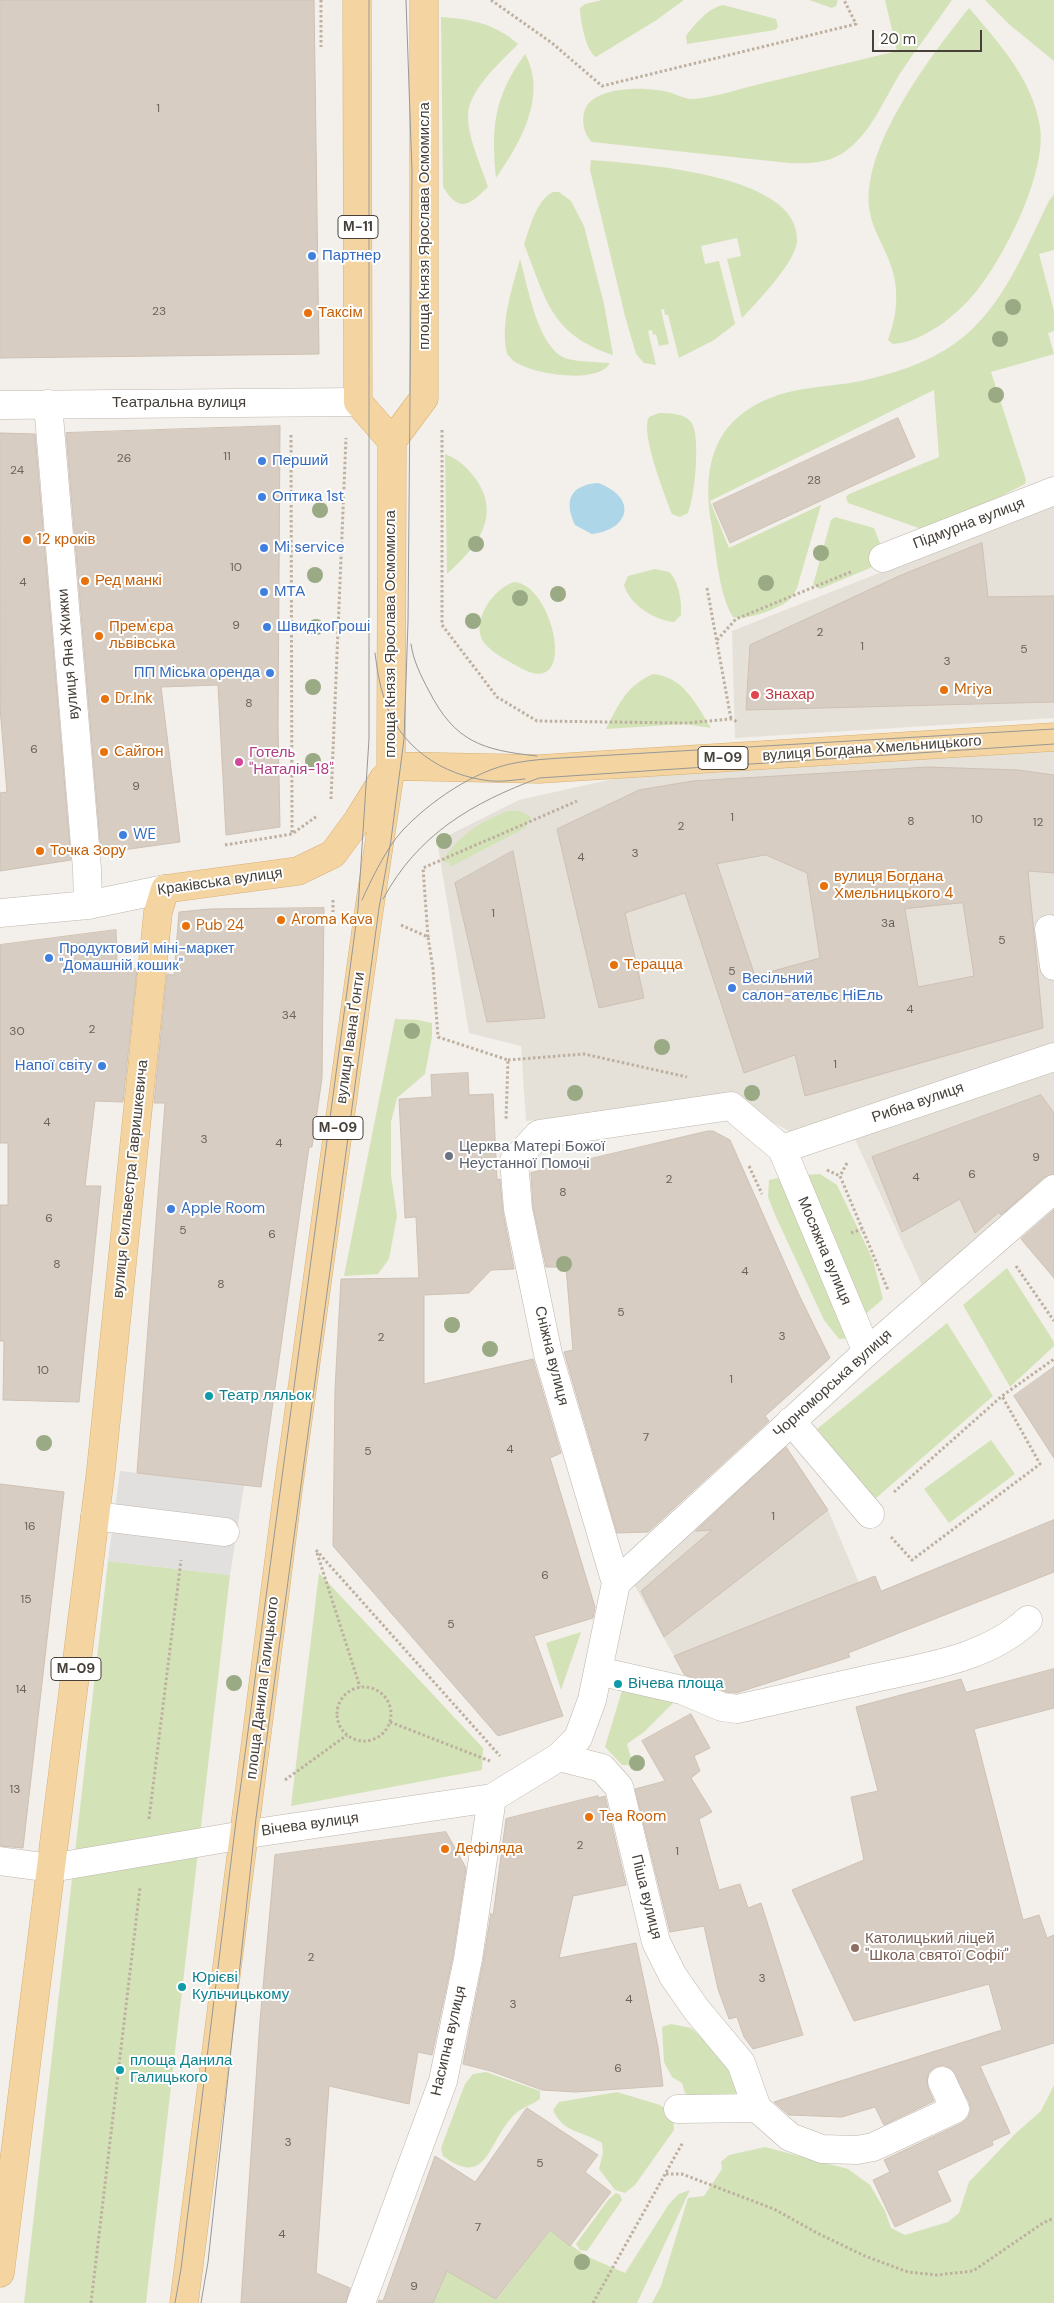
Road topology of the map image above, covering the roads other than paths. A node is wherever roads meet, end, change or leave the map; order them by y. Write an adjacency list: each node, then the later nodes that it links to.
1 (357, 0): 3 (main road, М-11)
2 (424, 0): 6 (main road, площа Князя Ярослава Осмомисла)
3 (358, 402): 4 (street, Театральна вулиця); 6 (main road)
4 (48, 404): 5 (street, Театральна вулиця); 12 (street, вулиця Яна Жижки)
5 (0, 405)
6 (392, 441): 10 (main road, площа Князя Ярослава Осмомисла)
7 (1054, 491): 8 (street, Підмурна вулиця)
8 (883, 558)
9 (1054, 737): 10 (main road, вулиця Богдана Хмельницького / М-09)
10 (391, 766): 11 (main road, Краківська вулиця); 21 (main road, вулиця Івана Ґонти / М-09)
11 (165, 889): 12 (street, Краківська вулиця); 23 (main road, вулиця Сильвестра Гавришкевича / М-09)
12 (88, 905): 13 (street, Краківська вулиця)
13 (0, 913)
14 (1049, 929): 15 (street)
15 (1054, 966)
16 (1054, 1057): 17 (street, Рибна вулиця)
17 (782, 1149): 19 (street, Мосяжна вулиця); 25 (street, Сніжна вулиця)
18 (1054, 1189): 19 (street, Чорноморська вулиця)
19 (867, 1352): 20 (street, Чорноморська вулиця)
20 (792, 1421): 22 (street); 25 (street, Чорноморська вулиця)
21 (288, 1490): 30 (main road, площа Данила Галицького / М-09)
22 (870, 1514)
23 (95, 1516): 24 (street); 32 (main road, М-09)
24 (225, 1532)
25 (616, 1583): 27 (street)
26 (1028, 1620): 27 (street)
27 (598, 1671): 28 (street)
28 (559, 1757): 29 (street, Вічева вулиця); 34 (street, Піша вулиця)
29 (492, 1798): 30 (street, Вічева вулиця); 38 (street, Насипна вулиця)
30 (244, 1836): 32 (street, Вічева вулиця); 37 (main road, площа Данила Галицького / М-09)
31 (0, 1861): 32 (street, Вічева вулиця)
32 (51, 1868): 36 (main road, М-09)
33 (942, 2081): 34 (street)
34 (757, 2108): 35 (street)
35 (678, 2109)
36 (0, 2273)
37 (184, 2303)
38 (361, 2303)

